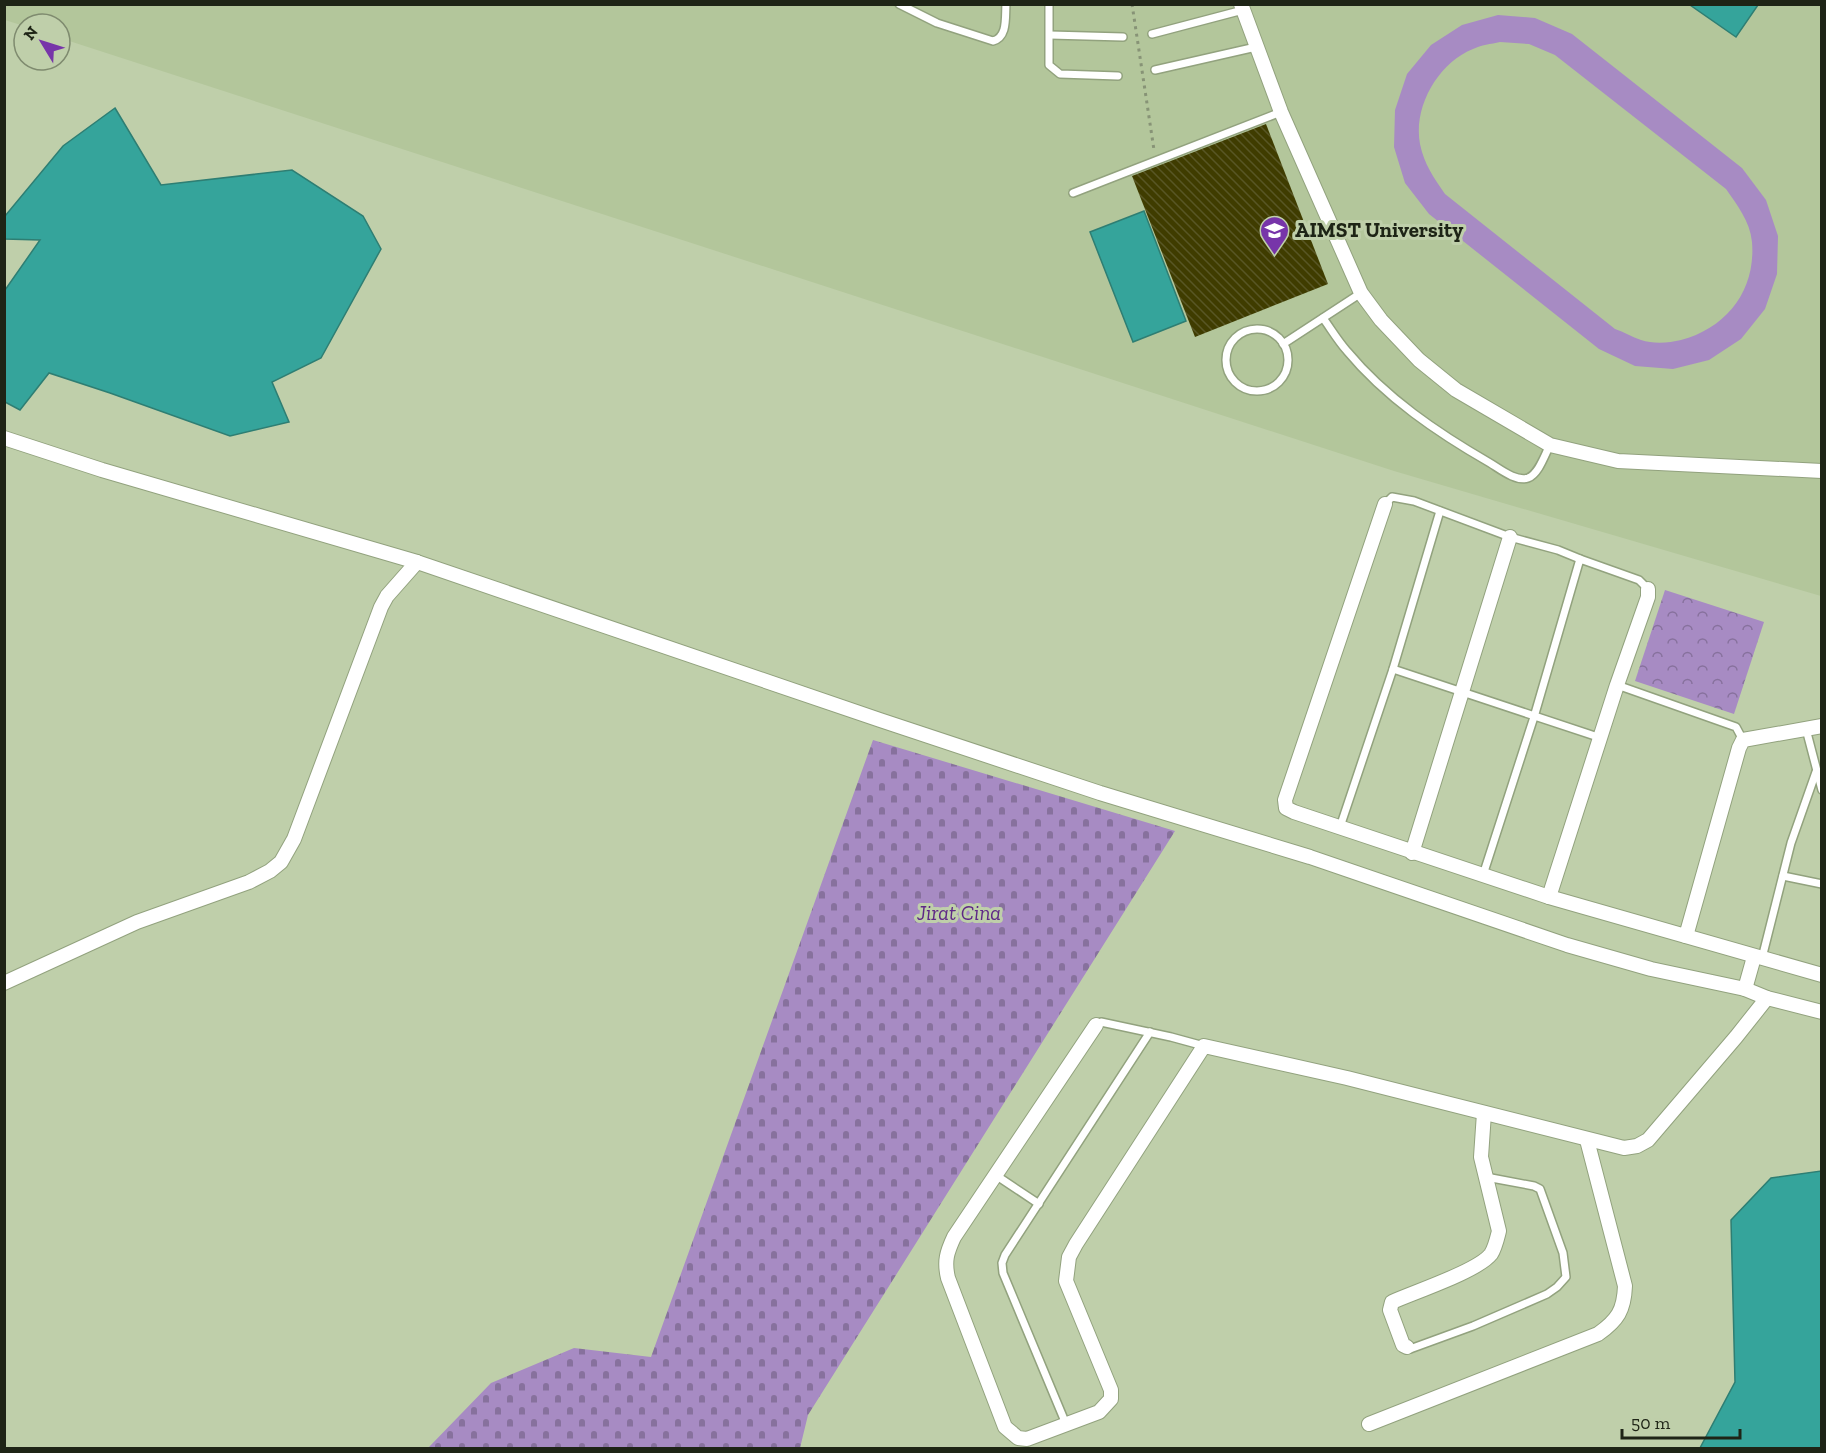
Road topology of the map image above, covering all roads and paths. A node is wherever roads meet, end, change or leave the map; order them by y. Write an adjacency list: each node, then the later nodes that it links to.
1 (899, 4): 2 (lane)
2 (1006, 4)
3 (1049, 4): 7 (lane)
4 (1132, 4): 13 (path)
5 (1242, 8): 6 (lane); 9 (street)
6 (1152, 34)
7 (1050, 35): 8 (lane); 11 (lane)
8 (1123, 38)
9 (1256, 47): 10 (lane); 12 (street)
10 (1155, 70)
11 (1118, 76)
12 (1281, 112): 13 (lane); 15 (street)
13 (1155, 161): 14 (lane)
14 (1073, 193)
15 (1361, 293): 16 (lane); 19 (street)
16 (1323, 318): 17 (lane); 19 (lane)
17 (1283, 344): 17 (lane)
18 (4, 438): 25 (street)
19 (1550, 445): 20 (street)
20 (1821, 471)
21 (1385, 504): 22 (lane); 37 (street)
22 (1440, 511): 23 (lane); 27 (lane)
23 (1510, 537): 24 (lane); 29 (street)
24 (1580, 560): 26 (lane); 30 (lane)
25 (417, 562): 46 (street); 47 (street)
26 (1648, 589): 28 (street)
27 (1393, 669): 29 (lane); 37 (lane)
28 (1617, 685): 33 (street); 34 (lane)
29 (1462, 693): 30 (lane); 38 (street)
30 (1534, 717): 33 (lane); 40 (lane)
31 (1821, 726): 32 (street)
32 (1805, 728): 34 (street); 35 (lane)
33 (1601, 738): 42 (street)
34 (1743, 740): 43 (street)
35 (1816, 772): 36 (lane); 39 (lane)
36 (1821, 790)
37 (1340, 827): 38 (street)
38 (1412, 853): 40 (street)
39 (1783, 876): 41 (lane); 44 (lane)
40 (1482, 877): 42 (street)
41 (1821, 884)
42 (1549, 897): 43 (street)
43 (1686, 936): 44 (street)
44 (1758, 957): 45 (street); 47 (street)
45 (1821, 975)
46 (4, 983)
47 (1745, 989): 48 (street)
48 (1767, 998): 49 (street); 54 (street)
49 (1821, 1012)
50 (1096, 1025): 51 (lane); 55 (street)
51 (1150, 1032): 52 (lane); 57 (lane)
52 (1204, 1046): 53 (street); 59 (street)
53 (1484, 1113): 54 (street); 56 (street)
54 (1587, 1140): 60 (street)
55 (997, 1176): 57 (lane); 59 (street)
56 (1485, 1176): 58 (street); 58 (lane)
57 (1039, 1204): 59 (lane)
58 (1407, 1347)
59 (1066, 1424)
60 (1369, 1424)

